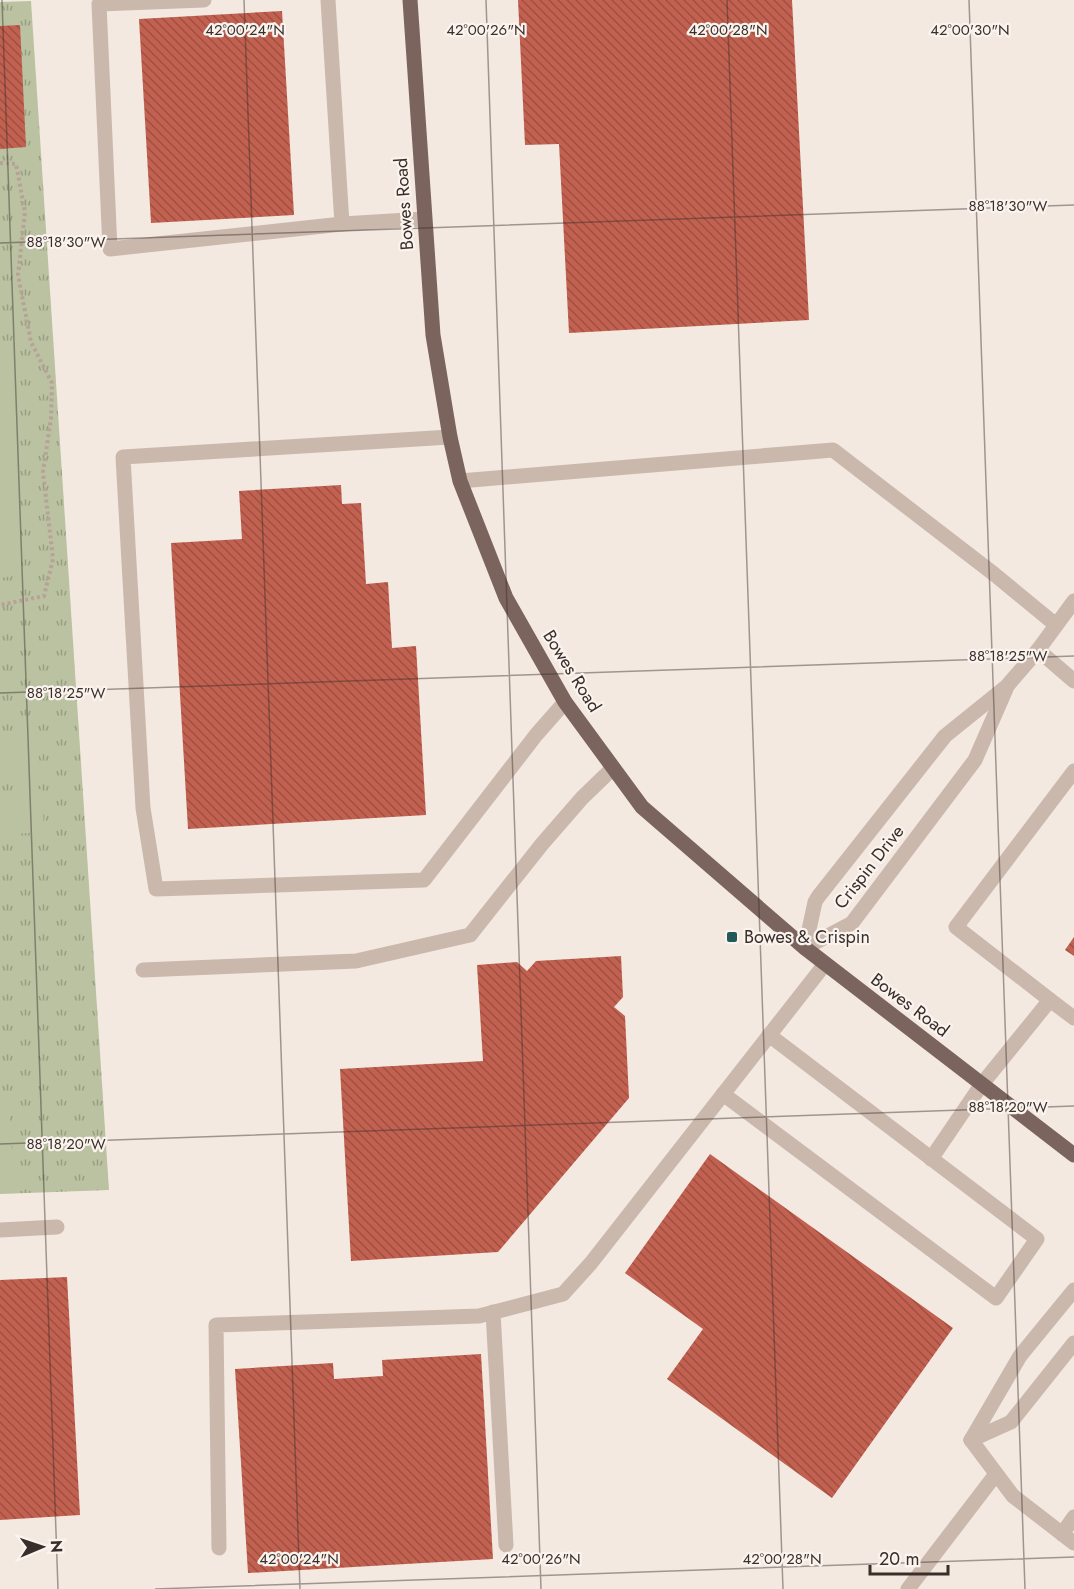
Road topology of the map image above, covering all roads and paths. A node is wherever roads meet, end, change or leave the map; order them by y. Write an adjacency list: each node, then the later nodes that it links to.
1 (204, 0): 6 (lane)
2 (328, 0): 6 (lane)
3 (410, 0): 5 (main road, Bowes Road)
4 (0, 163): 10 (path)
5 (424, 219): 6 (lane); 7 (main road, Bowes Road)
6 (342, 224)
7 (450, 437): 8 (main road, Bowes Road); 15 (lane)
8 (460, 481): 11 (lane); 15 (main road, Bowes Road)
9 (1074, 602): 11 (lane, Crispin Drive)
10 (0, 605)
11 (1056, 625): 12 (lane, Crispin Drive)
12 (1038, 650): 13 (lane); 14 (lane, Crispin Drive)
13 (1074, 681)
14 (1007, 686): 18 (lane, Crispin Drive); 18 (lane, Crispin Drive)
15 (565, 702): 16 (main road, Bowes Road)
16 (613, 768): 18 (main road, Bowes Road); 20 (lane)
17 (1074, 771): 21 (lane)
18 (805, 948): 19 (main road, Bowes Road)
19 (825, 964): 23 (lane); 24 (main road, Bowes Road)
20 (143, 970)
21 (1050, 1000): 22 (lane); 24 (lane)
22 (1074, 1018)
23 (769, 1035): 25 (lane); 27 (lane)
24 (982, 1084): 26 (main road, Bowes Road); 27 (lane)
25 (723, 1094): 27 (lane); 31 (lane)
26 (1074, 1155)
27 (931, 1159)
28 (57, 1227): 29 (lane)
29 (0, 1230)
30 (1074, 1290): 33 (lane)
31 (493, 1312): 37 (lane); 38 (lane)
32 (1074, 1343): 33 (lane)
33 (971, 1440): 34 (lane)
34 (996, 1474): 36 (lane); 39 (lane)
35 (1074, 1517): 36 (lane)
36 (1068, 1539)
37 (506, 1545)
38 (219, 1548)
39 (908, 1589)

